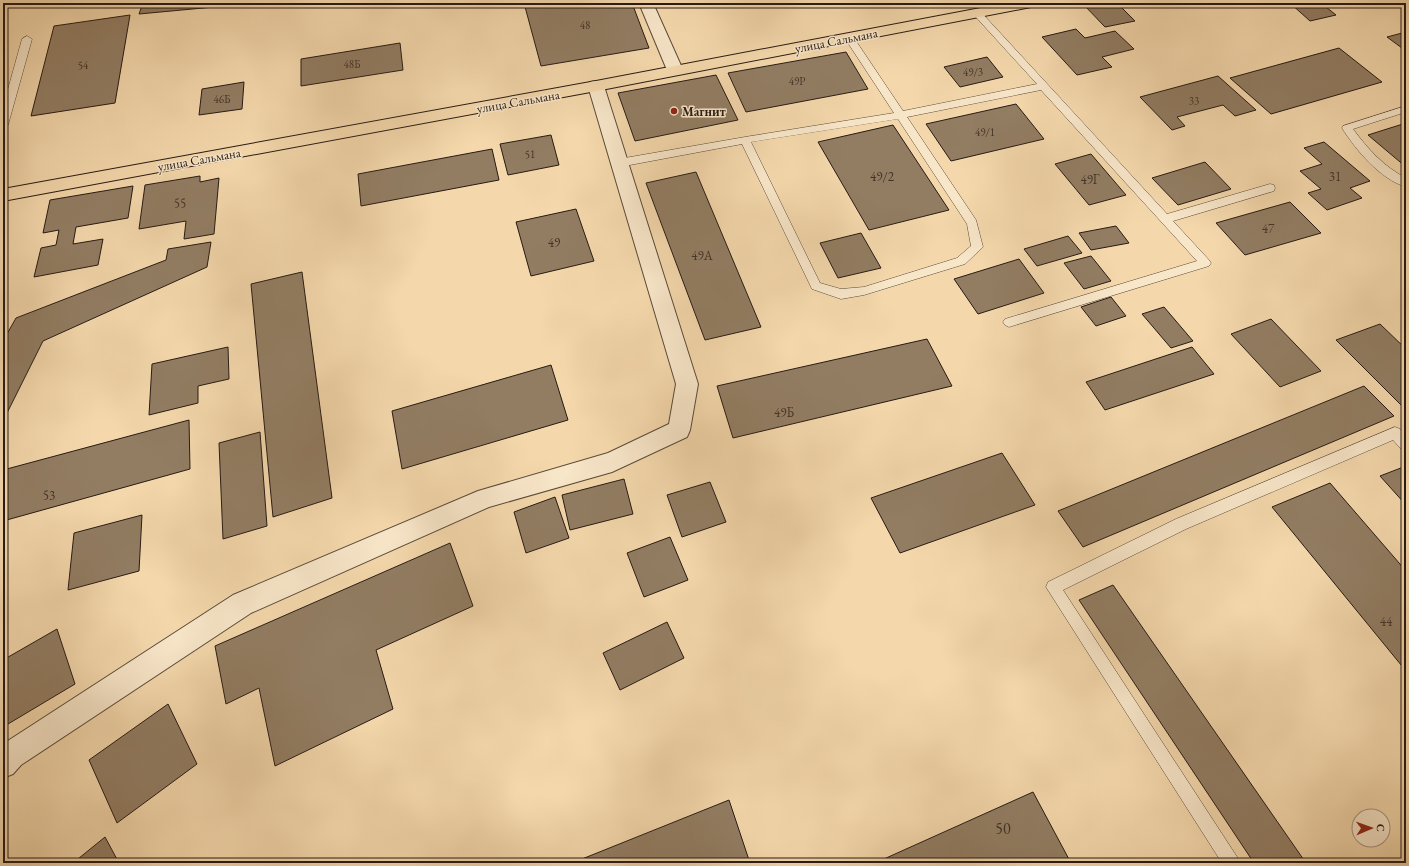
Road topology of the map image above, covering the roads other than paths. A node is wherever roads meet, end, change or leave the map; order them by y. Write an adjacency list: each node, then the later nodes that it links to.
1 (646, 3): 6 (street)
2 (1031, 3): 3 (main road, улица Сальмана)
3 (977, 13): 4 (main road, улица Сальмана); 8 (lane)
4 (849, 37): 6 (main road, улица Сальмана); 10 (lane)
5 (27, 39): 11 (lane)
6 (675, 70): 7 (main road, улица Сальмана)
7 (596, 86): 13 (street); 16 (main road, улица Сальмана)
8 (1044, 86): 10 (lane); 17 (lane)
9 (1406, 109): 14 (lane)
10 (900, 115): 12 (lane); 12 (lane)
11 (3, 125)
12 (745, 140): 13 (lane)
13 (620, 163): 20 (street)
14 (1406, 183)
15 (1270, 188): 17 (lane)
16 (3, 196)
17 (1165, 219): 18 (lane)
18 (1009, 322)
19 (1406, 444): 21 (lane)
20 (3, 764)
21 (1232, 863)

